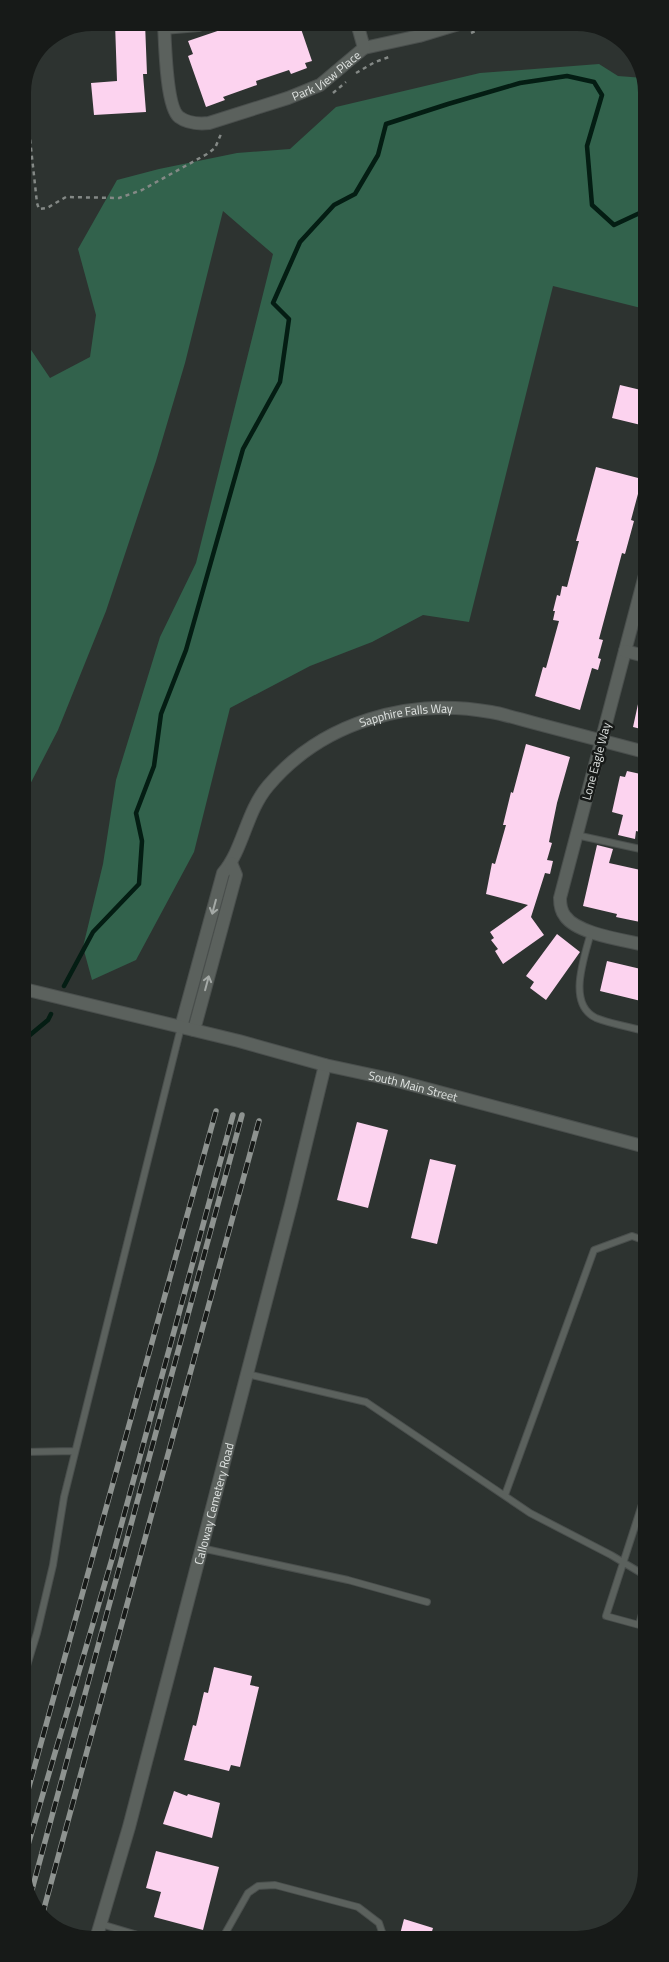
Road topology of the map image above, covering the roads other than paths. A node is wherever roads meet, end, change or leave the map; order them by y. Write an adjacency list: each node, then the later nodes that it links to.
1 (164, 31): 4 (street, Park View Place)
2 (359, 31): 4 (street)
3 (436, 31): 4 (street, Park View Place)
4 (364, 48)
5 (638, 601): 6 (street, Lone Eagle Way)
6 (624, 651): 7 (street); 8 (street, Lone Eagle Way)
7 (638, 654)
8 (601, 741): 9 (street, Sapphire Falls Way); 10 (street, Lone Eagle Way); 12 (street, Sapphire Falls Way)
9 (638, 750)
10 (576, 835): 11 (lane); 13 (street, Lone Eagle Way)
11 (638, 848)
12 (231, 863): 16 (street, Sapphire Falls Way, one-way to 16); 18 (street, Sapphire Falls Way, one-way to 12)
13 (591, 932): 14 (street, Lone Eagle Way); 17 (lane)
14 (638, 943)
15 (31, 990): 16 (street, South Main Street)
16 (181, 1027): 18 (street, South Main Street); 23 (lane)
17 (638, 1029)
18 (194, 1030): 19 (street, South Main Street)
19 (326, 1065): 20 (street, South Main Street); 22 (street, Calloway Cemetery Road)
20 (638, 1145)
21 (638, 1238): 25 (lane)
22 (247, 1374): 25 (lane); 27 (street, Calloway Cemetery Road)
23 (75, 1451): 24 (lane); 32 (lane)
24 (31, 1452)
25 (505, 1495): 28 (lane)
26 (638, 1518): 28 (lane)
27 (201, 1548): 30 (lane); 33 (street, Calloway Cemetery Road)
28 (624, 1563): 29 (lane); 31 (lane)
29 (638, 1571)
30 (427, 1602)
31 (638, 1625)
32 (31, 1651)
33 (101, 1924): 34 (street, Calloway Cemetery Road); 35 (lane)
34 (99, 1931)
35 (124, 1931)
36 (227, 1931): 37 (lane)
37 (382, 1931)

